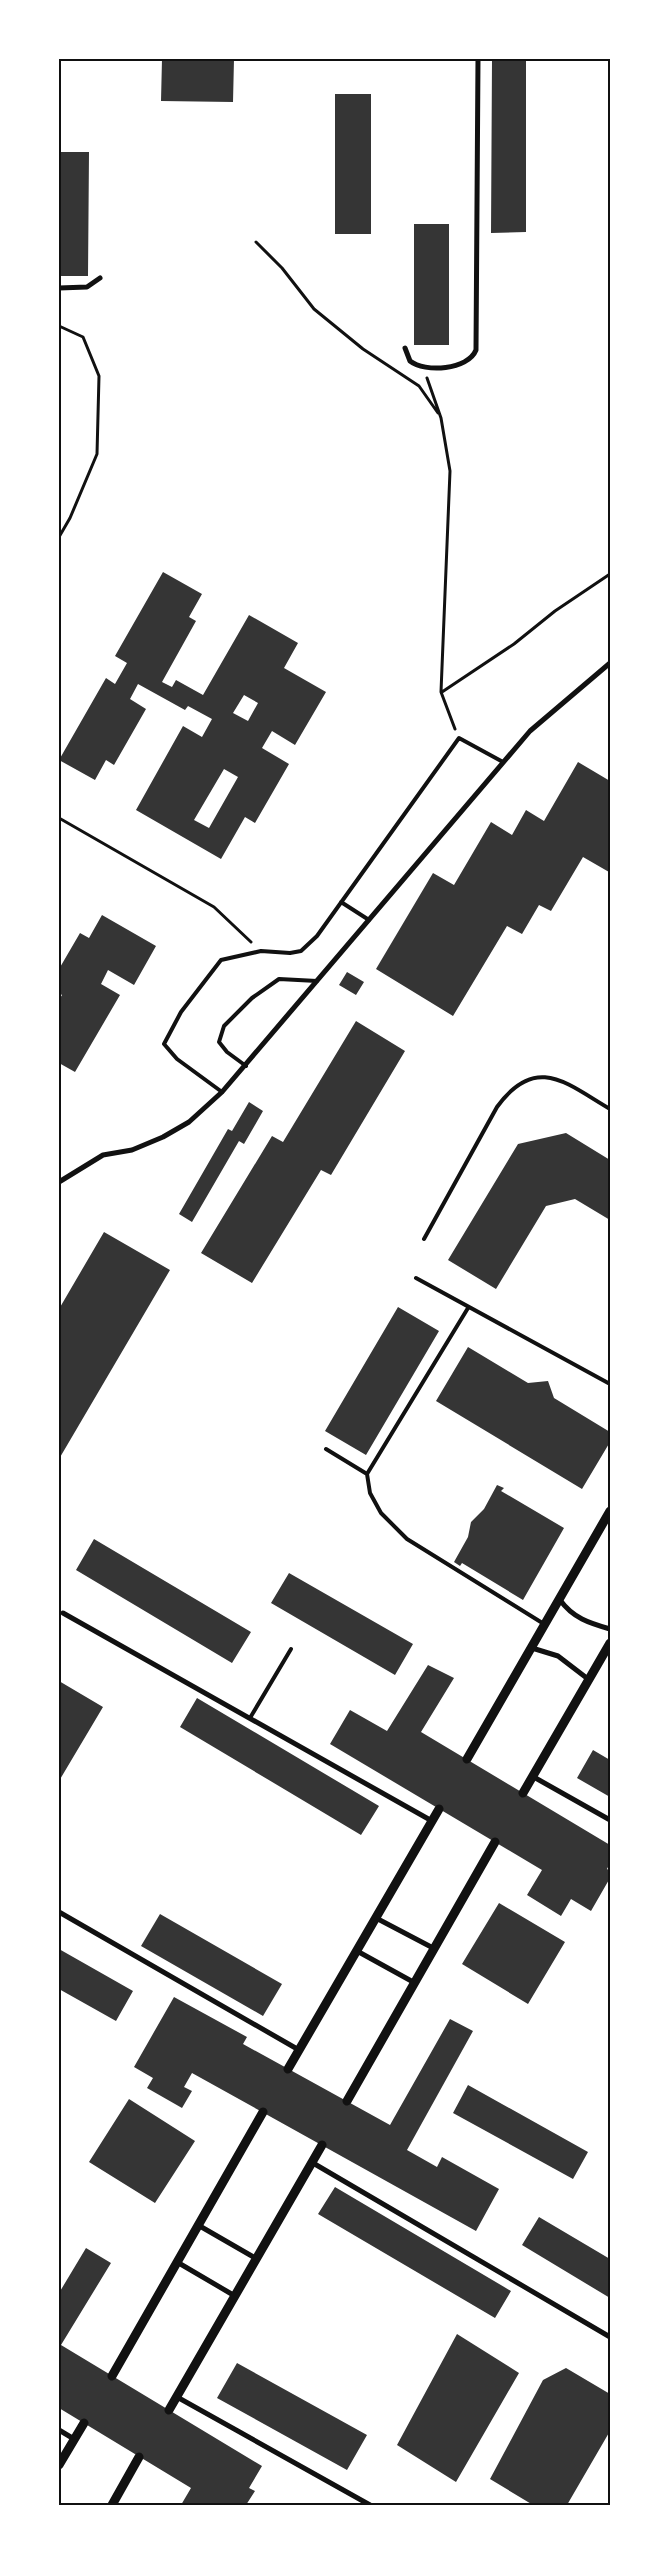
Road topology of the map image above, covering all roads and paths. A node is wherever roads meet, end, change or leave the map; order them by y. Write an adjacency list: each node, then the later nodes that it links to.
1 (478, 59): 7 (street)
2 (256, 242): 8 (path)
3 (100, 278): 4 (street)
4 (59, 288)
5 (59, 326): 9 (path)
6 (405, 348): 7 (street)
7 (421, 367): 8 (path)
8 (441, 418): 12 (path)
9 (59, 537)
10 (610, 574): 12 (path)
11 (610, 663): 14 (street)
12 (442, 692): 13 (path)
13 (459, 738): 14 (lane); 16 (lane)
14 (504, 762): 17 (street)
15 (59, 818): 18 (path)
16 (341, 902): 17 (lane); 18 (lane)
17 (369, 920): 19 (street)
18 (261, 951): 21 (lane)
19 (318, 982): 20 (street); 20 (lane)
20 (246, 1066): 21 (street)
21 (222, 1092): 23 (street)
22 (610, 1109): 24 (lane)
23 (59, 1182)
24 (424, 1238)
25 (416, 1278): 26 (lane)
26 (468, 1308): 27 (lane); 29 (lane)
27 (610, 1384)
28 (326, 1449): 29 (lane)
29 (367, 1474): 33 (lane)
30 (610, 1511): 31 (street)
31 (560, 1600): 33 (street); 34 (street)
32 (63, 1613): 39 (street)
33 (546, 1625): 36 (street)
34 (610, 1629)
35 (610, 1643): 38 (street)
36 (532, 1648): 38 (street); 40 (street)
37 (291, 1649): 39 (lane)
38 (588, 1679): 41 (street)
39 (250, 1718): 45 (street)
40 (467, 1759)
41 (532, 1776): 42 (street); 44 (street)
42 (523, 1793)
43 (439, 1808): 45 (street)
44 (610, 1820)
45 (432, 1821): 48 (street)
46 (495, 1842): 49 (street)
47 (59, 1912): 52 (street)
48 (376, 1918): 49 (street); 50 (street)
49 (435, 1949): 51 (street)
50 (357, 1951): 51 (street); 52 (street)
51 (415, 1983): 54 (street)
52 (299, 2050): 53 (street)
53 (288, 2069)
54 (347, 2101)
55 (262, 2112): 58 (street)
56 (322, 2145): 57 (street)
57 (313, 2163): 59 (street); 62 (street)
58 (197, 2225): 59 (street); 60 (street)
59 (257, 2259): 61 (street)
60 (176, 2262): 61 (street); 63 (street)
61 (236, 2296): 64 (street)
62 (610, 2338)
63 (112, 2376)
64 (177, 2397): 65 (street); 72 (street)
65 (169, 2410)
66 (84, 2423): 68 (street)
67 (59, 2430): 68 (street)
68 (74, 2439): 70 (street)
69 (139, 2457): 71 (street)
70 (59, 2465)
71 (112, 2505)
72 (370, 2505)

